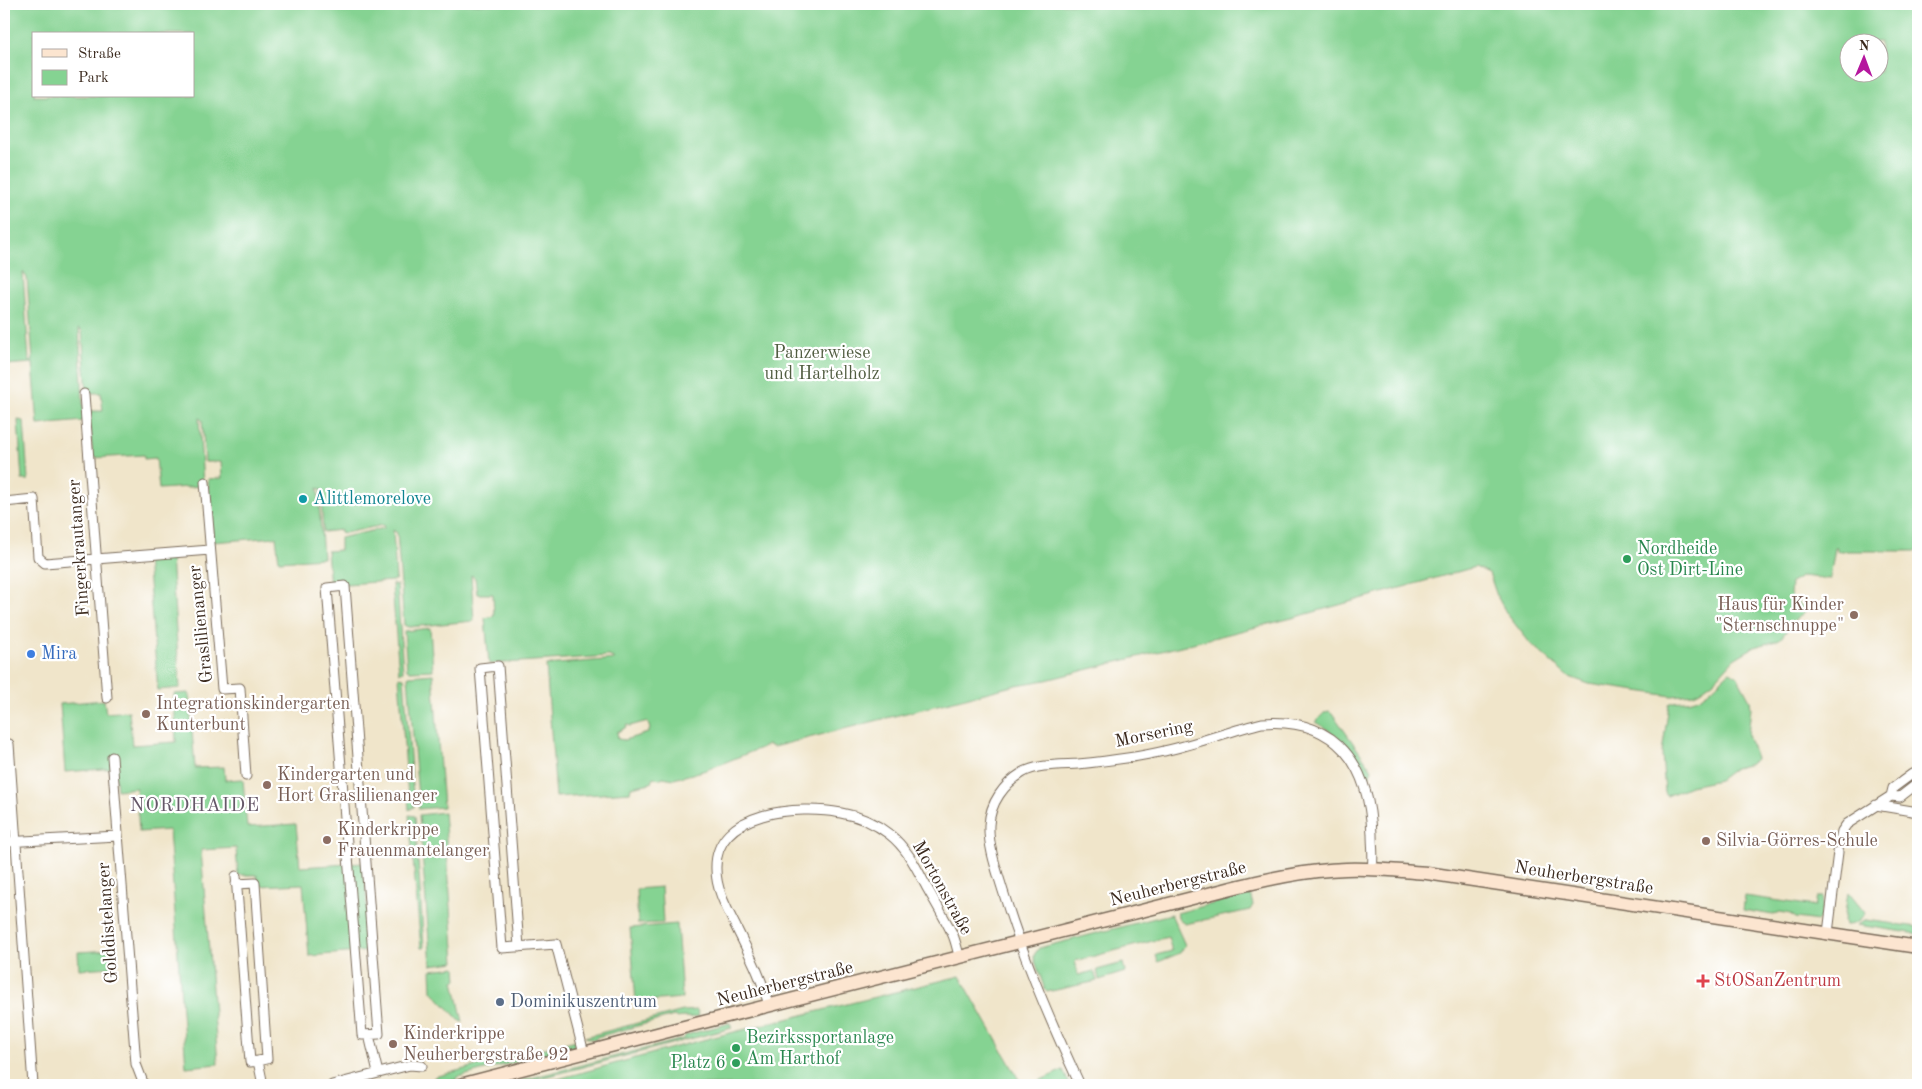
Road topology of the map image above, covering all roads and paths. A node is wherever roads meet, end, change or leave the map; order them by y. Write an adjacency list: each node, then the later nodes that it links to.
1 (84, 394): 5 (street, Fingerkrautanger)
2 (205, 482): 4 (street, Graslilienanger)
3 (4, 502): 5 (street)
4 (210, 550): 5 (street); 12 (street, Graslilienanger)
5 (97, 559): 8 (street, Fingerkrautanger)
6 (351, 666): 7 (street); 7 (street); 15 (street)
7 (333, 667): 16 (street)
8 (107, 698)
9 (9, 744): 24 (street)
10 (112, 757): 21 (street, Golddistelanger)
11 (1918, 774): 14 (street)
12 (246, 776)
13 (1918, 783): 14 (street)
14 (1892, 796): 18 (street)
15 (361, 801): 16 (street); 27 (street)
16 (343, 803): 28 (street)
17 (508, 804): 19 (street); 19 (street); 31 (street)
18 (1876, 805): 20 (street); 22 (street)
19 (490, 806): 31 (street)
20 (1918, 812)
21 (118, 836): 24 (street); 45 (street, Golddistelanger)
22 (1840, 840)
23 (4, 842): 24 (street)
24 (15, 842): 44 (street)
25 (1838, 852): 29 (street)
26 (1372, 869): 29 (main road, Neuherbergstraße); 30 (main road, Neuherbergstraße); 30 (street, Morsering)
27 (370, 908): 28 (street); 34 (street)
28 (352, 909): 35 (street)
29 (1828, 933): 32 (main road, Neuherbergstraße)
30 (1020, 942): 33 (main road, Neuherbergstraße); 49 (street, Morsering)
31 (519, 947): 40 (street)
32 (1918, 947)
33 (960, 958): 36 (main road, Neuherbergstraße); 36 (street, Mortonstraße)
34 (374, 961): 35 (street); 37 (street)
35 (356, 962): 37 (street)
36 (769, 1006): 40 (main road, Neuherbergstraße)
37 (369, 1035): 43 (street)
38 (265, 1038): 39 (street); 39 (street); 41 (street)
39 (248, 1039): 41 (street)
40 (584, 1052): 48 (main road, Neuherbergstraße)
41 (258, 1061): 46 (street)
42 (422, 1066): 43 (street)
43 (378, 1073): 47 (street)
44 (33, 1085)
45 (144, 1085)
46 (263, 1085)
47 (332, 1085)
48 (460, 1085)
49 (1080, 1085)

